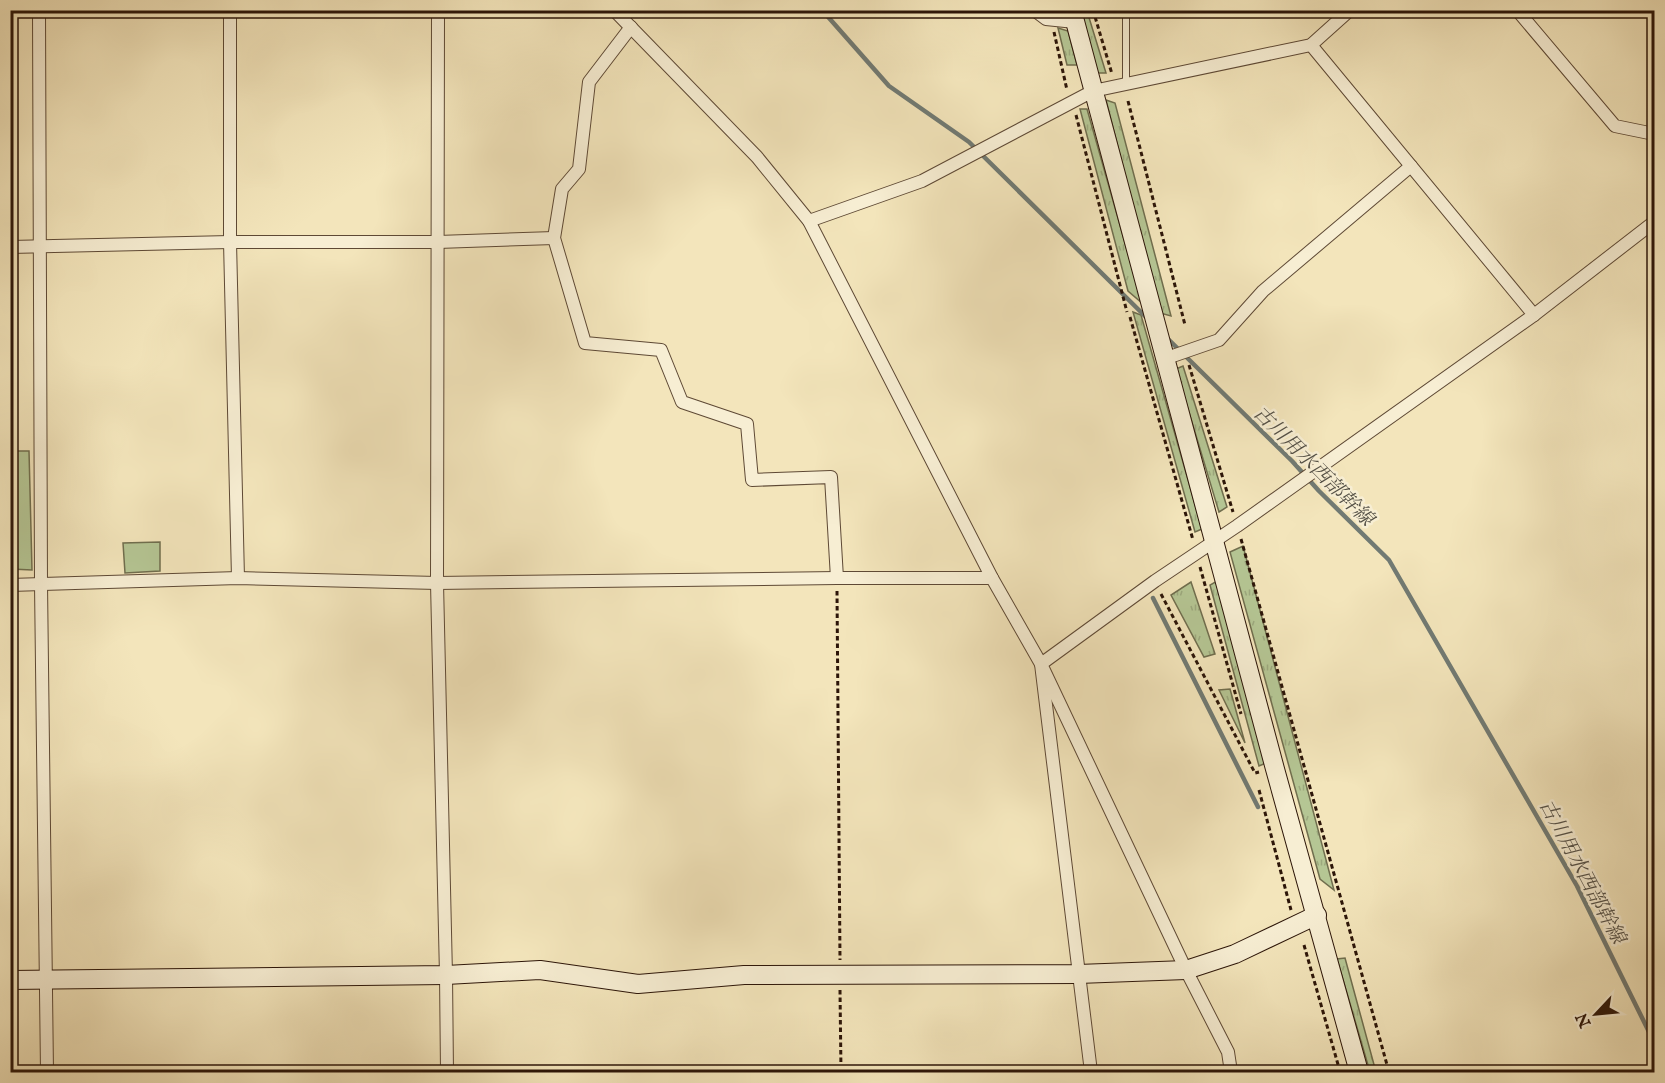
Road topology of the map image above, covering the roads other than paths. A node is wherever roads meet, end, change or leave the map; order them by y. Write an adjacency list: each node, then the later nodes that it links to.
1 (39, 10): 22 (street)
2 (230, 10): 19 (street)
3 (438, 10): 20 (street)
4 (614, 10): 10 (street)
5 (1034, 10): 9 (street)
6 (1126, 10): 12 (lane)
7 (1350, 10): 11 (street)
8 (1517, 10): 14 (street)
9 (1074, 16): 13 (street)
10 (631, 27): 16 (street); 18 (street)
11 (1311, 45): 12 (street); 15 (street)
12 (1126, 84): 13 (street)
13 (1093, 91): 16 (street); 24 (street)
14 (1654, 134)
15 (1411, 166): 23 (street); 24 (street)
16 (809, 221): 28 (street)
17 (1654, 222): 23 (street)
18 (554, 238): 20 (street); 27 (street)
19 (230, 242): 20 (street); 22 (street); 26 (street)
20 (438, 242): 29 (street)
21 (10, 247): 22 (street)
22 (41, 247): 30 (street)
23 (1534, 315): 25 (street)
24 (1164, 359): 25 (street)
25 (1214, 543): 32 (street); 33 (street)
26 (238, 578): 29 (street); 30 (street)
27 (837, 578): 28 (street); 29 (street)
28 (992, 578): 32 (street)
29 (437, 583): 36 (street)
30 (41, 584): 31 (street); 38 (street)
31 (10, 585)
32 (1041, 664): 34 (street); 35 (street)
33 (1317, 915): 34 (street); 43 (street)
34 (1186, 970): 35 (street); 42 (street)
35 (1078, 974): 36 (street); 41 (street)
36 (446, 975): 38 (street); 40 (street)
37 (10, 980): 38 (street)
38 (47, 980): 39 (street)
39 (47, 1072)
40 (447, 1072)
41 (1091, 1072)
42 (1231, 1072)
43 (1359, 1072)

